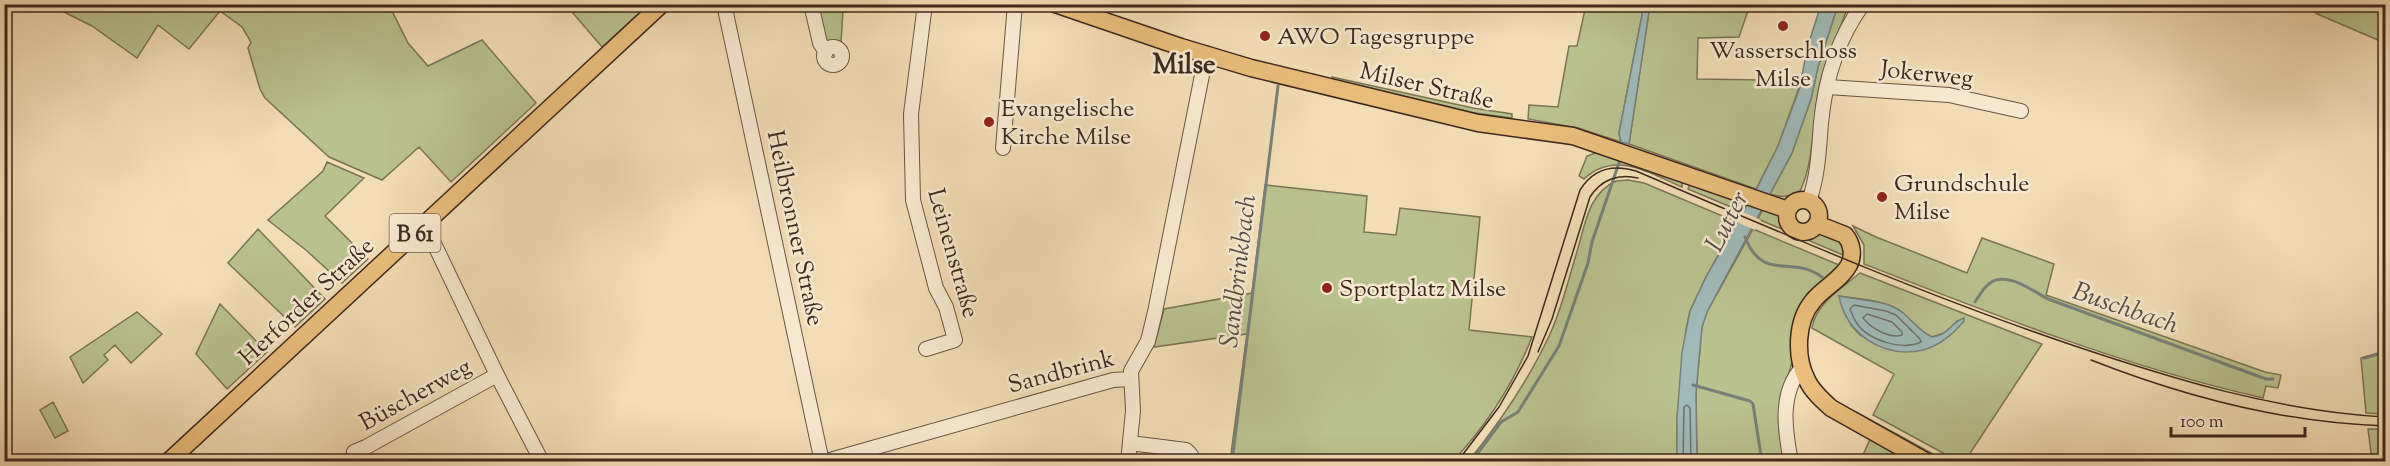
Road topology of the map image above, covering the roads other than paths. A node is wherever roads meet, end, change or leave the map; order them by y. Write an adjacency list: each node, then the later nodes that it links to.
1 (662, 4): 16 (main road, Herforder Straße / B 61)
2 (724, 4): 25 (street, Heilbronner Straße)
3 (811, 4): 8 (street)
4 (925, 4): 17 (street, Leinenstraße)
5 (1015, 4): 12 (street)
6 (1055, 4): 9 (main road, Milser Straße)
7 (1863, 4): 10 (street)
8 (826, 52)
9 (1206, 55): 14 (main road, Milser Straße); 20 (street, Sandbrink)
10 (1827, 87): 11 (street, Jokerweg); 13 (street)
11 (2021, 111)
12 (1003, 148)
13 (1809, 201): 14 (main road); 15 (main road)
14 (1783, 208): 15 (main road)
15 (1817, 224): 18 (main road)
16 (423, 225): 19 (street, Büscherweg); 23 (main road, Herforder Straße / B 61)
17 (926, 348)
18 (1802, 368): 28 (street); 29 (main road)
19 (497, 375): 22 (street, Büscherweg); 24 (street, Büscherweg)
20 (1130, 379): 21 (street); 25 (street, Sandbrink)
21 (1130, 443): 26 (street); 27 (street)
22 (354, 452)
23 (168, 462)
24 (542, 462)
25 (823, 462)
26 (1128, 462)
27 (1192, 462)
28 (1791, 462)
29 (1927, 462)

